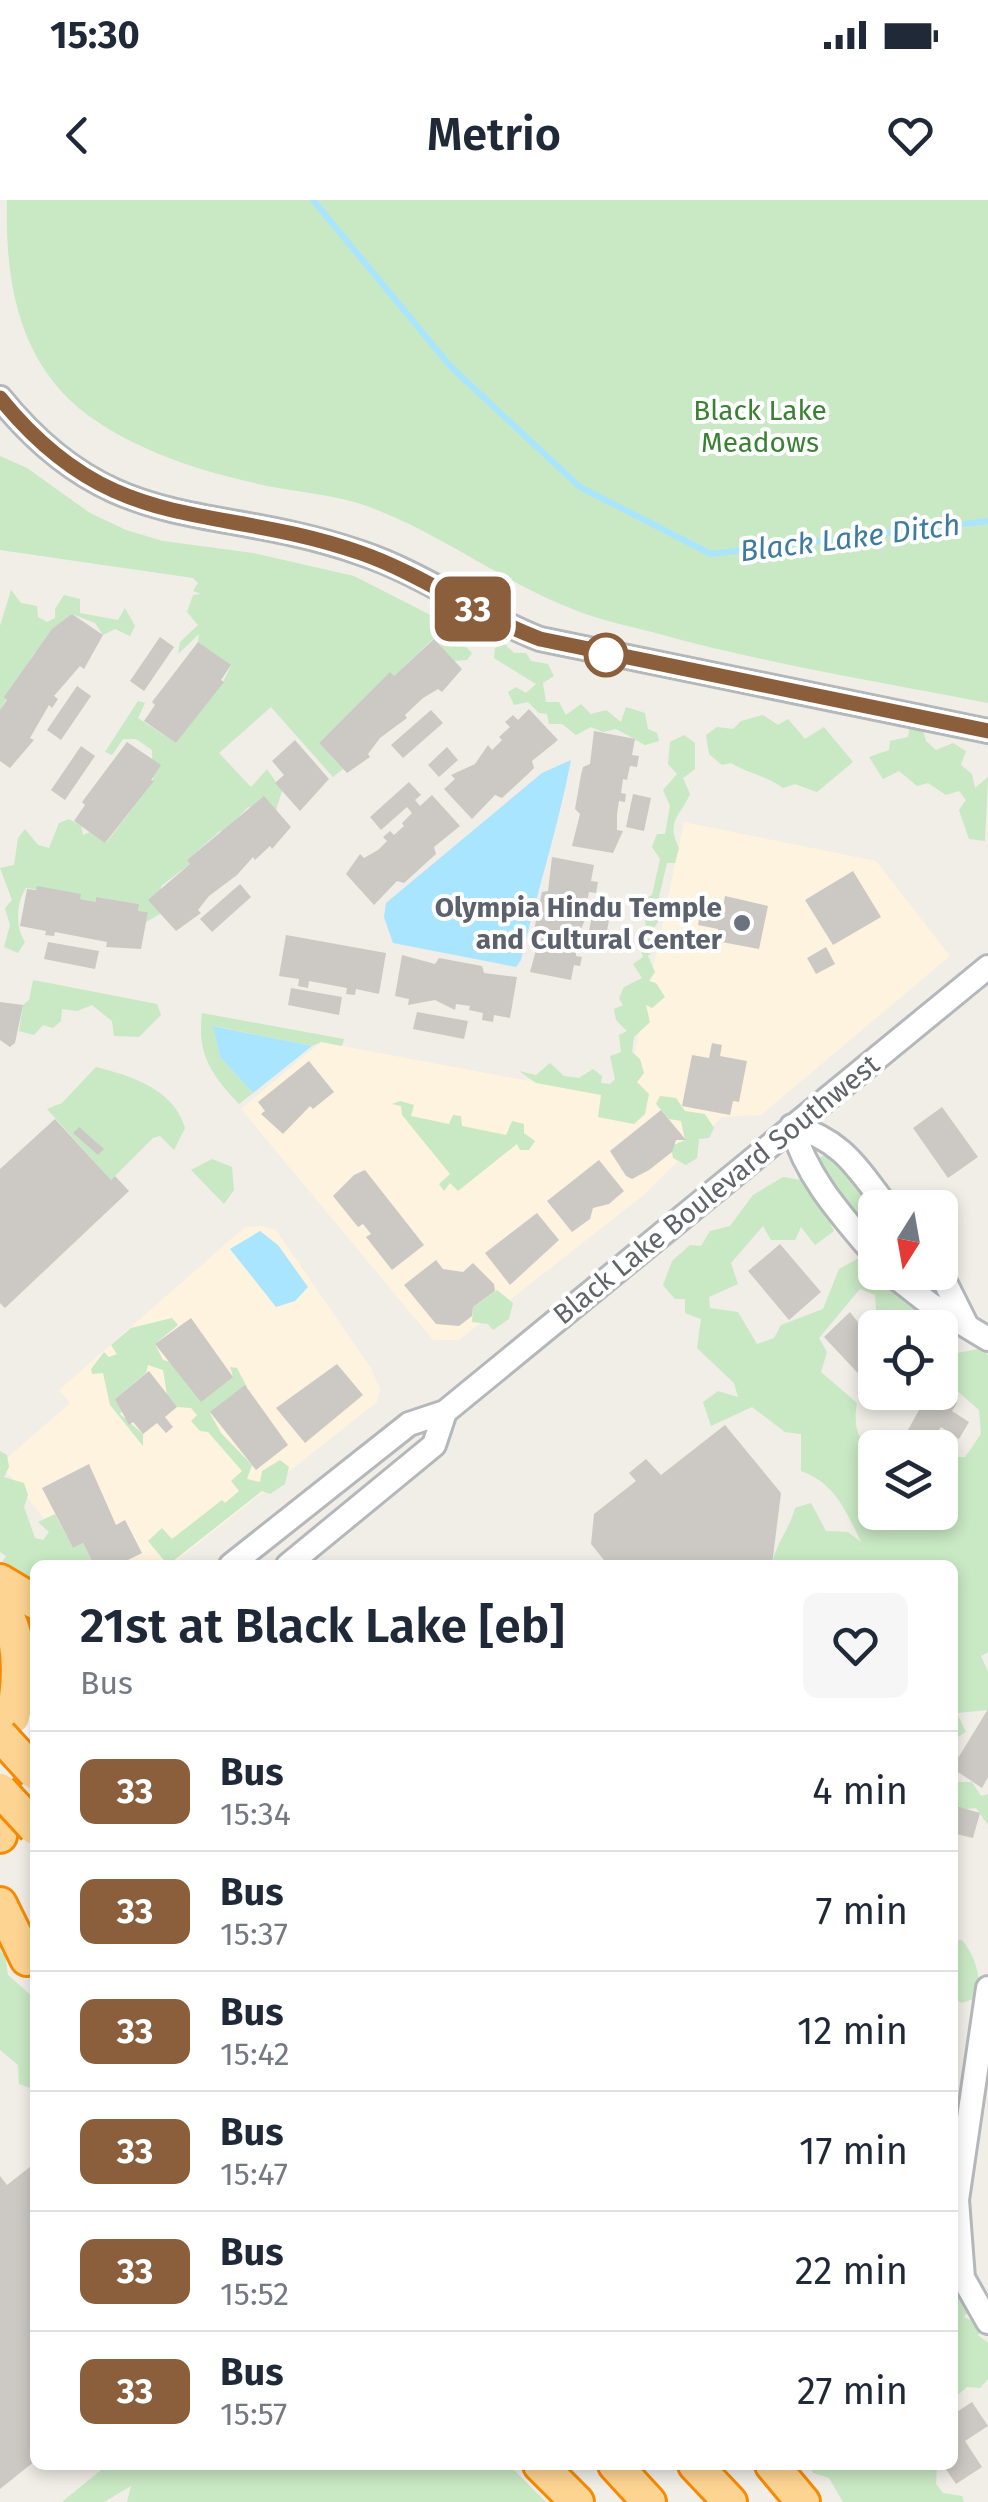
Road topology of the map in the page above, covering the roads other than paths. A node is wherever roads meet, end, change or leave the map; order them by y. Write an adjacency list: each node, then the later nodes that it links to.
1 (0, 398): 2 (street)
2 (988, 731)
3 (988, 966): 4 (street, Black Lake Boulevard Southwest)
4 (792, 1126): 5 (street); 6 (street); 11 (street, Black Lake Boulevard Southwest)
5 (874, 1190)
6 (858, 1234)
7 (912, 1290): 9 (street)
8 (949, 1290): 9 (street)
9 (966, 1324): 10 (street)
10 (988, 1339)
11 (446, 1412): 12 (street, Black Lake Boulevard Southwest); 13 (street, Black Lake Boulevard Southwest)
12 (237, 1560)
13 (294, 1560)
14 (0, 1581): 15 (highway)
15 (30, 1599)
16 (0, 1603): 17 (highway)
17 (18, 1726): 18 (highway, bridge)
18 (30, 1759)
19 (0, 1790): 20 (highway, bridge)
20 (12, 1830)
21 (0, 1904): 23 (highway)
22 (0, 1934): 24 (highway)
23 (30, 1961)
24 (30, 1962)
25 (988, 1988): 26 (street)
26 (984, 2021): 27 (street)
27 (958, 2193)
28 (958, 2216): 29 (street)
29 (988, 2322)
30 (545, 2470): 34 (highway)
31 (619, 2470): 35 (highway)
32 (700, 2470): 36 (highway)
33 (776, 2470): 37 (highway)
34 (577, 2502)
35 (648, 2502)
36 (730, 2502)
37 (803, 2502)

